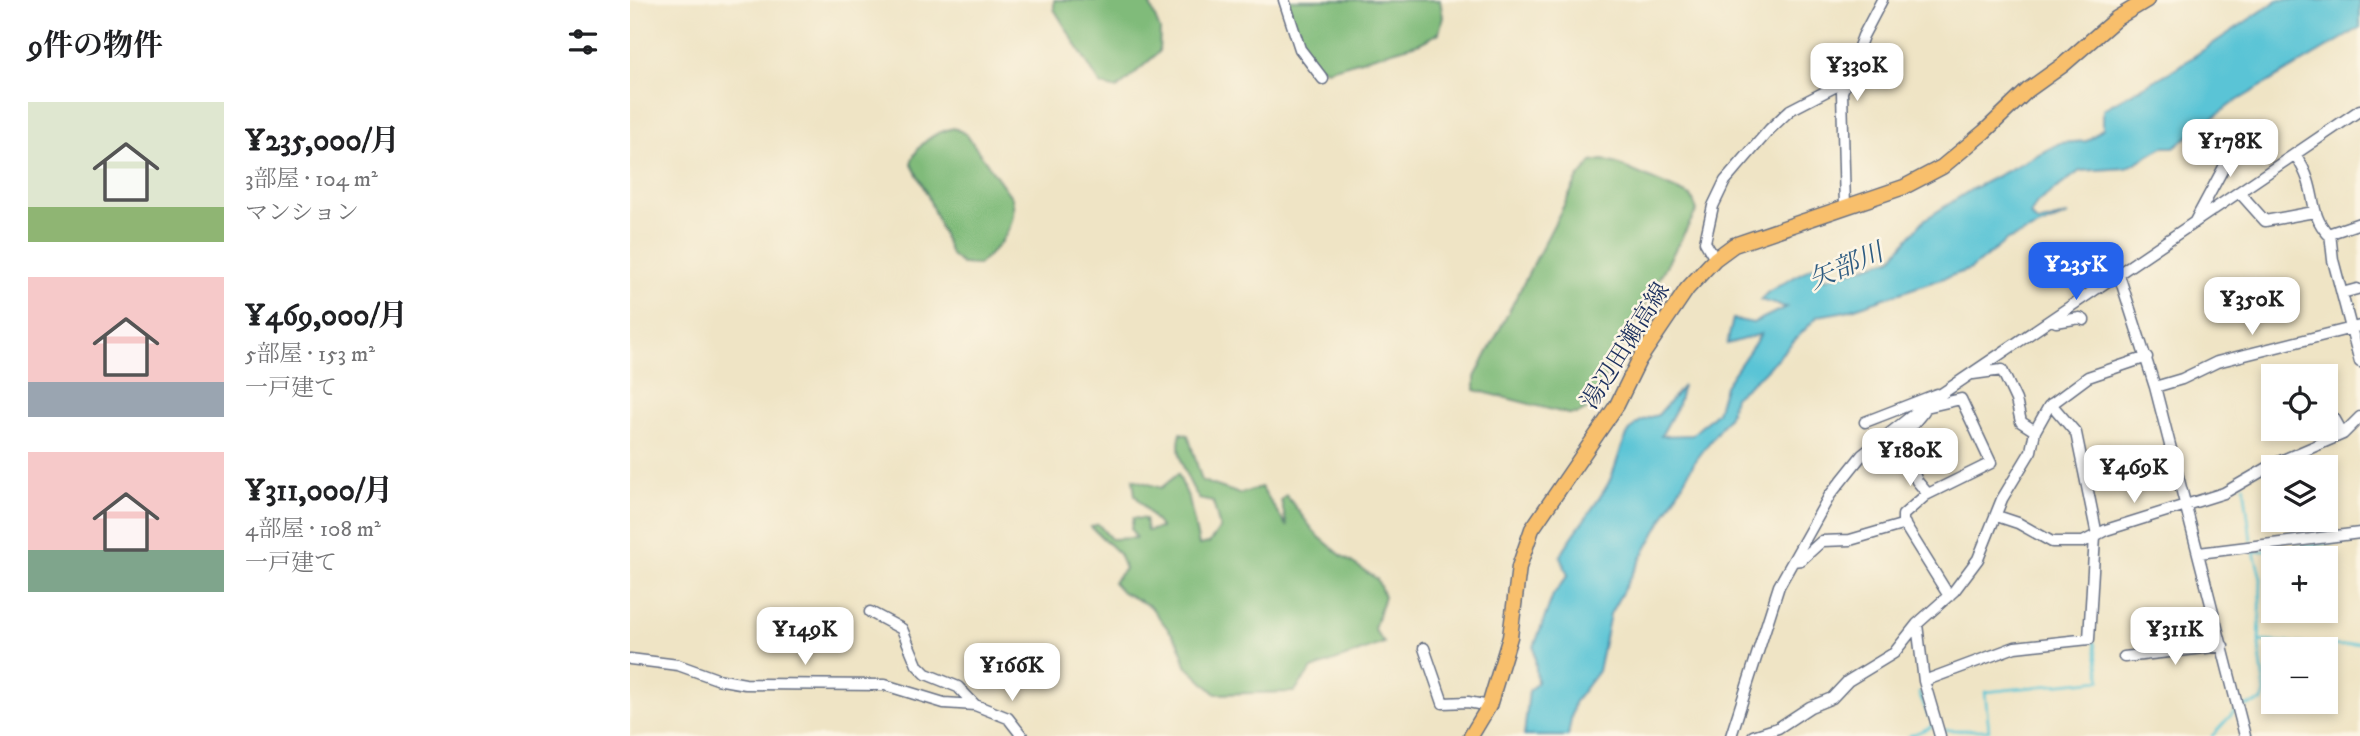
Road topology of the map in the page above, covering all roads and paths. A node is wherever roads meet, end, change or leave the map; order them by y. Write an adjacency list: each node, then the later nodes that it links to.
1 (1284, 0): 4 (street)
2 (1882, 0): 5 (street)
3 (2147, 0): 10 (main road, 湯辺田瀬高線)
4 (1323, 79)
5 (1846, 81): 10 (street); 15 (street)
6 (2360, 110): 7 (street)
7 (2295, 154): 9 (street); 11 (street)
8 (2225, 165): 12 (street)
9 (2239, 192): 11 (street); 12 (street)
10 (1845, 207): 15 (main road, 湯辺田瀬高線)
11 (2314, 212): 14 (street)
12 (2194, 223): 16 (street)
13 (2360, 223): 14 (street)
14 (2330, 233): 18 (street)
15 (1715, 259): 51 (main road, 湯辺田瀬高線)
16 (2119, 275): 19 (street); 22 (street)
17 (2357, 289): 18 (street)
18 (2342, 293): 21 (street)
19 (2052, 320): 20 (street); 24 (street)
20 (2084, 320)
21 (2356, 327): 23 (street); 25 (street)
22 (2147, 357): 25 (street); 27 (street)
23 (2360, 362)
24 (1969, 375): 26 (street); 32 (street)
25 (2155, 387): 35 (street)
26 (1943, 392): 28 (street); 30 (street)
27 (2052, 404): 32 (street); 39 (street)
28 (1924, 408): 34 (street); 34 (street); 41 (street)
29 (2360, 418): 33 (street)
30 (1865, 422)
31 (2338, 425): 33 (street)
32 (2035, 431): 36 (street)
33 (2343, 434): 35 (street)
34 (1928, 494): 37 (street)
35 (2186, 502): 39 (street); 40 (street)
36 (1997, 516): 39 (street); 42 (street)
37 (1905, 524): 41 (street); 42 (street)
38 (2360, 533): 40 (street)
39 (2096, 535): 49 (street)
40 (2199, 553): 45 (street)
41 (1793, 561): 55 (street)
42 (1949, 596): 44 (street)
43 (867, 615): 50 (street)
44 (1917, 624): 49 (street); 52 (street)
45 (2223, 646): 47 (street); 57 (street)
46 (1424, 648): 51 (street)
47 (2124, 657)
48 (630, 659): 50 (street)
49 (1924, 681): 56 (street)
50 (975, 705): 53 (street)
51 (1489, 706): 54 (main road, 湯辺田瀬高線)
52 (1758, 735)
53 (1022, 736)
54 (1471, 736)
55 (1731, 736)
56 (1940, 736)
57 (2245, 736)

